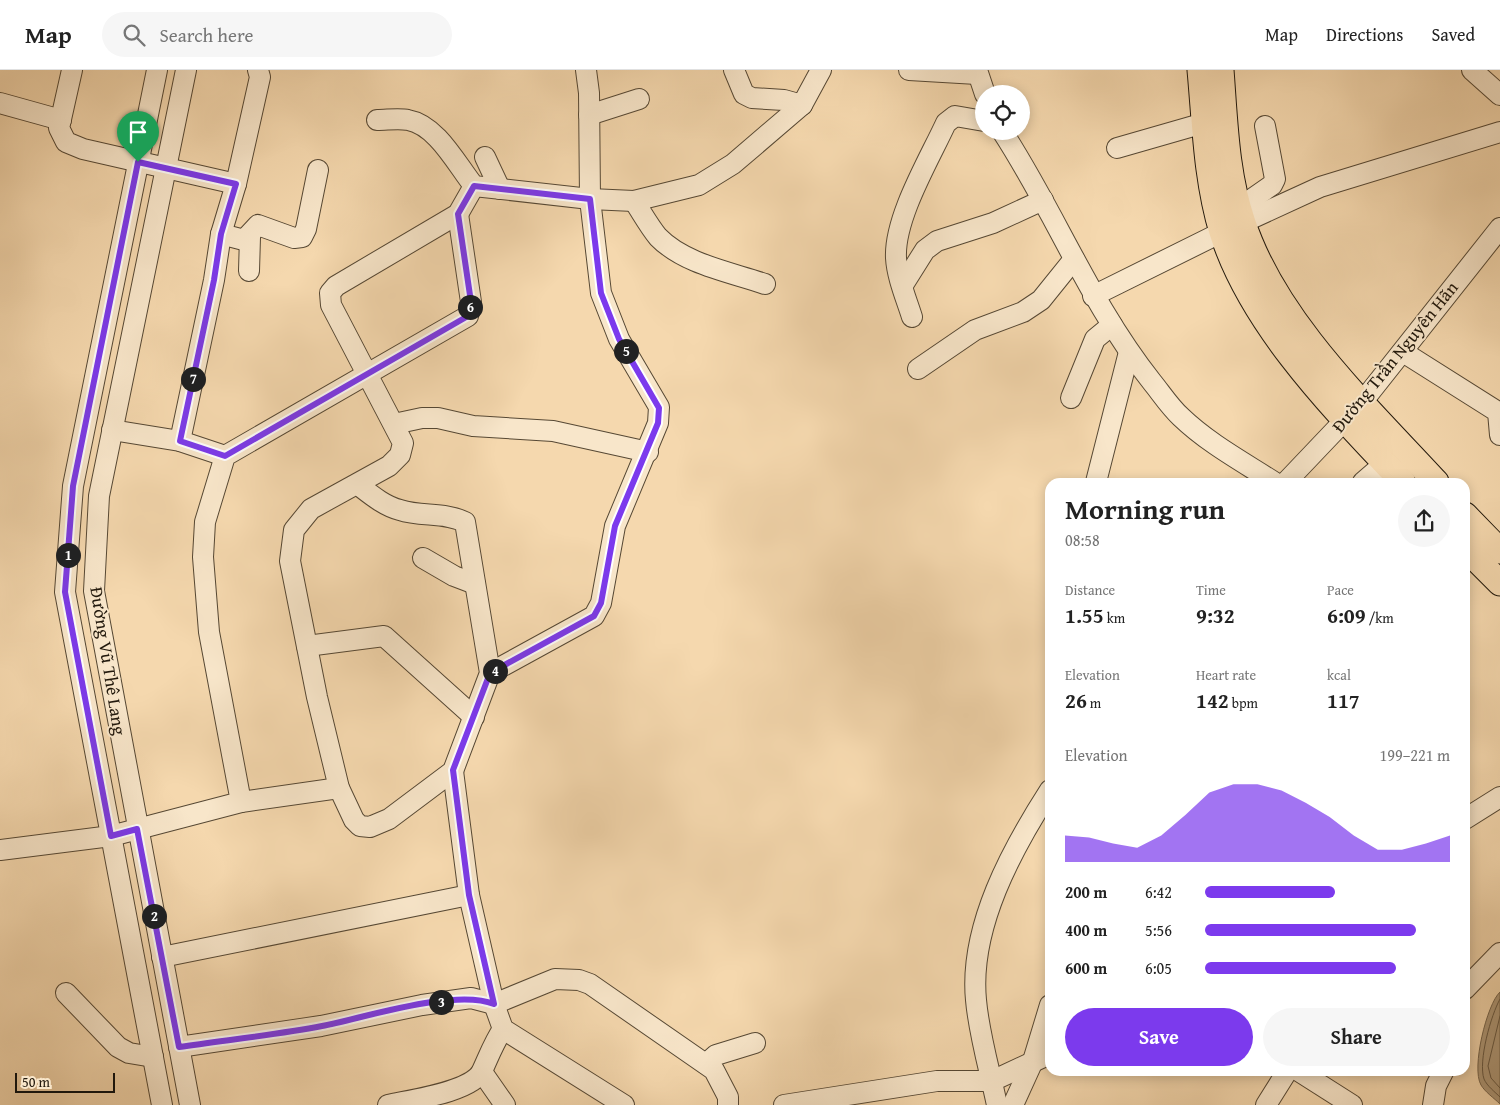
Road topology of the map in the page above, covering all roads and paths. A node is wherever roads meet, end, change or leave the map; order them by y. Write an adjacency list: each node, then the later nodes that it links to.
1 (72, 70): 20 (street)
2 (157, 70): 28 (street, Đường Vũ Thê Lang)
3 (186, 70): 29 (street, Đường Vũ Thê Lang)
4 (258, 70): 31 (street)
5 (586, 70): 18 (street)
6 (734, 70): 17 (street)
7 (821, 70): 17 (street)
8 (909, 70): 12 (street)
9 (1200, 70): 22 (main road)
10 (1221, 70): 38 (main road)
11 (1472, 70): 14 (street)
12 (977, 72): 13 (street)
13 (982, 85)
14 (1500, 95)
15 (639, 99): 18 (street)
16 (0, 103): 20 (street)
17 (802, 105): 36 (street)
18 (589, 115): 34 (street)
19 (975, 119): 45 (street)
20 (61, 120): 28 (street)
21 (377, 120): 32 (street)
22 (1204, 123): 26 (street); 38 (main road)
23 (1265, 126): 38 (street)
24 (1500, 132): 38 (street)
25 (1007, 140): 35 (street)
26 (1117, 148)
27 (485, 157): 33 (street)
28 (138, 162): 29 (street); 86 (street, Đường Vũ Thê Lang)
29 (166, 168): 31 (street); 57 (street, Đường Vũ Thê Lang)
30 (318, 170): 41 (street)
31 (236, 184): 40 (street)
32 (474, 186): 33 (street); 37 (street)
33 (500, 189): 34 (street)
34 (590, 199): 36 (street); 60 (street)
35 (1043, 200): 42 (street); 45 (street)
36 (634, 201): 44 (street)
37 (458, 214): 52 (street); 52 (street)
38 (1235, 221): 46 (street); 54 (main road); 55 (main road)
39 (1500, 228): 50 (street, Đường Trần Nguyên Hãn)
40 (221, 234): 41 (street); 59 (street)
41 (250, 236): 43 (street)
42 (1074, 259): 46 (street); 51 (street)
43 (249, 272)
44 (765, 284)
45 (903, 285): 47 (street)
46 (1093, 296): 48 (street)
47 (912, 317)
48 (1112, 325): 49 (street); 53 (street)
49 (1129, 352): 63 (street); 64 (street)
50 (1403, 352): 54 (street, Đường Trần Nguyên Hãn); 58 (street)
51 (918, 369)
52 (366, 374): 56 (street); 61 (street)
53 (1071, 398)
54 (1363, 402): 55 (street, Đường Trần Nguyên Hãn); 68 (main road)
55 (1346, 421): 62 (main road); 65 (street, Đường Trần Nguyên Hãn)
56 (394, 424): 60 (street); 69 (street)
57 (112, 430): 59 (street); 85 (street, Đường Vũ Thê Lang)
58 (1500, 435)
59 (180, 441): 61 (street)
60 (648, 452): 77 (street)
61 (225, 456): 83 (street)
62 (1385, 463): 66 (street); 67 (main road)
63 (1097, 478)
64 (1268, 478)
65 (1290, 478)
66 (1368, 478)
67 (1399, 478)
68 (1432, 478)
69 (356, 484): 75 (street); 76 (street)
70 (1470, 519): 71 (main road)
71 (1500, 551)
72 (1470, 556): 74 (main road)
73 (423, 558): 75 (street)
74 (1500, 583)
75 (475, 584): 77 (street)
76 (307, 646): 78 (street); 80 (street)
77 (490, 673): 78 (street)
78 (474, 717): 79 (street)
79 (453, 770): 80 (street); 88 (street)
80 (339, 788): 83 (street)
81 (1500, 797): 84 (street)
82 (1045, 798): 105 (street)
83 (241, 802): 85 (street)
84 (1470, 816)
85 (137, 829): 86 (street); 90 (street, Đường Vũ Thê Lang)
86 (111, 836): 87 (street); 98 (street, Đường Vũ Thê Lang)
87 (0, 850)
88 (469, 895): 90 (street); 93 (street)
89 (1500, 953): 91 (street)
90 (162, 957): 97 (street, Đường Vũ Thê Lang)
91 (1470, 984)
92 (66, 993): 98 (street)
93 (494, 1004): 94 (street); 97 (street); 100 (street)
94 (503, 1029): 101 (street); 110 (street)
95 (1045, 1034): 99 (street)
96 (755, 1043): 100 (street)
97 (179, 1047): 107 (street, Đường Vũ Thê Lang)
98 (153, 1057): 106 (street, Đường Vũ Thê Lang)
99 (1041, 1058): 105 (street); 114 (street)
100 (706, 1064): 111 (street)
101 (482, 1072): 108 (street); 109 (street)
102 (1284, 1076): 115 (street)
103 (1306, 1076): 116 (street)
104 (1441, 1076): 117 (street)
105 (992, 1081): 112 (street); 113 (street)
106 (162, 1105)
107 (190, 1105)
108 (388, 1105)
109 (505, 1105)
110 (624, 1105)
111 (728, 1105)
112 (784, 1105)
113 (997, 1105)
114 (1013, 1105)
115 (1266, 1105)
116 (1352, 1105)
117 (1432, 1105)

